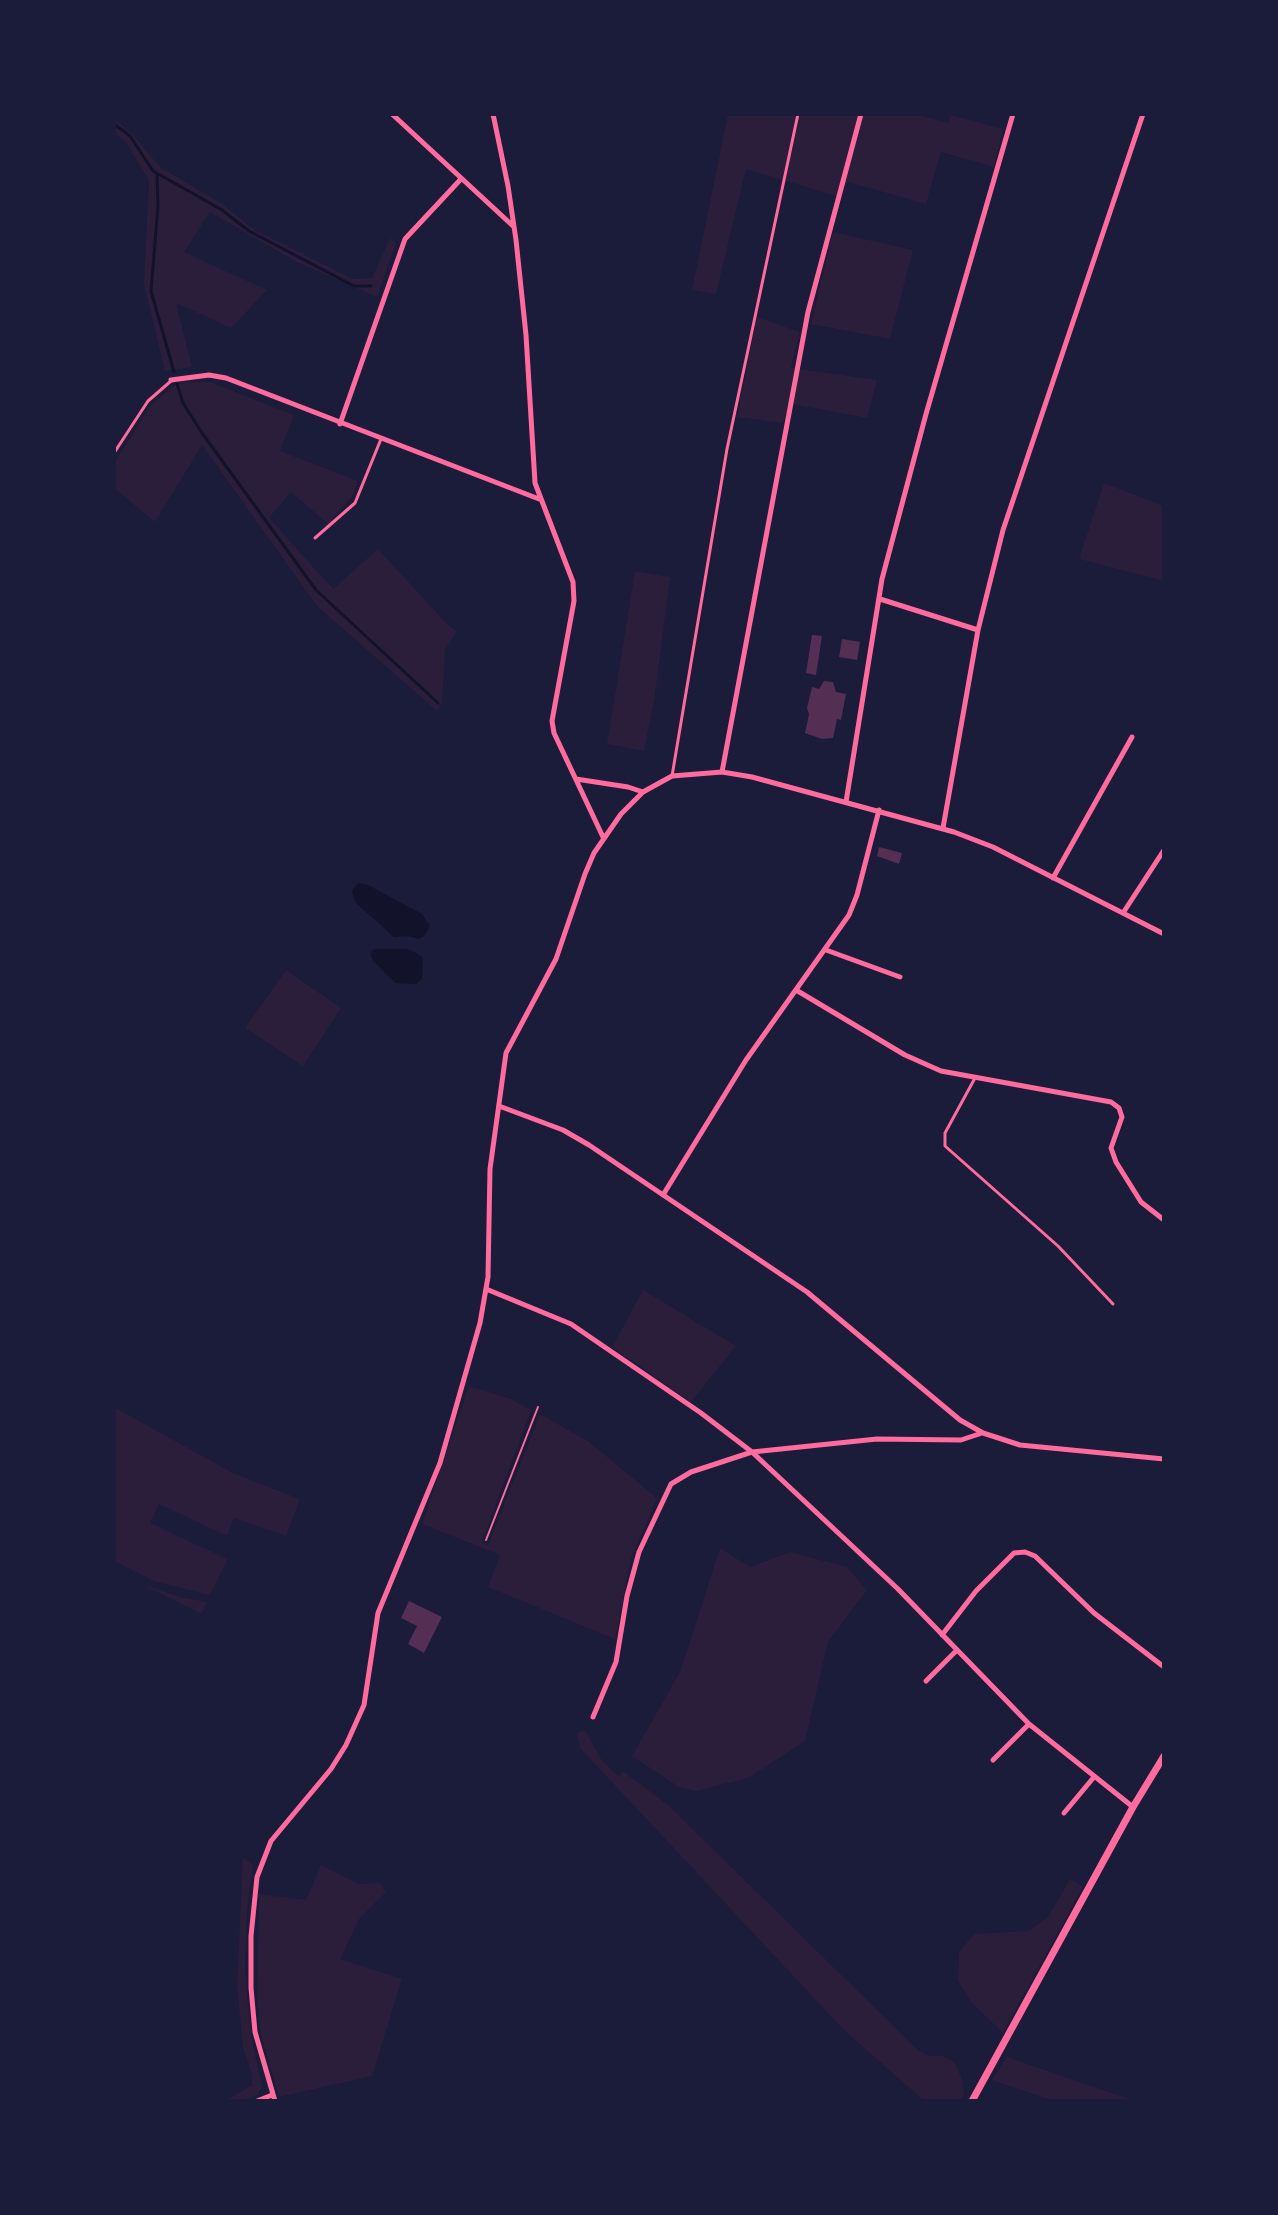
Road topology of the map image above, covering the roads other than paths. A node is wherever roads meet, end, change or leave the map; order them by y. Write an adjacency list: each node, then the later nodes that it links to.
1 (392, 114): 7 (street)
2 (493, 114): 8 (street)
3 (798, 114): 19 (lane)
4 (861, 114): 18 (street)
5 (1013, 114): 15 (street)
6 (1143, 114): 16 (street)
7 (461, 179): 8 (street); 10 (street)
8 (513, 227): 13 (street)
9 (171, 380): 10 (street); 12 (lane)
10 (340, 424): 11 (street)
11 (381, 439): 13 (street); 14 (lane)
12 (114, 453)
13 (540, 499): 20 (street)
14 (315, 538)
15 (880, 599): 16 (street); 22 (street)
16 (978, 630): 24 (street)
17 (1132, 737): 27 (street)
18 (722, 772): 19 (street); 22 (street)
19 (672, 776): 21 (street)
20 (576, 779): 21 (street); 25 (street)
21 (643, 792): 25 (street)
22 (846, 802): 23 (street)
23 (879, 810): 24 (street); 30 (street)
24 (943, 828): 27 (street)
25 (603, 837): 34 (street)
26 (1164, 850): 28 (street)
27 (1053, 878): 28 (street)
28 (1123, 913): 29 (street)
29 (1164, 934)
30 (826, 950): 31 (street); 32 (street)
31 (900, 977)
32 (796, 990): 33 (street); 35 (street)
33 (975, 1078): 36 (street); 38 (lane)
34 (499, 1106): 35 (street); 37 (street)
35 (663, 1195): 39 (street)
36 (1164, 1220)
37 (486, 1289): 40 (street); 53 (street)
38 (1113, 1304)
39 (983, 1433): 40 (street); 41 (street)
40 (752, 1452): 42 (street); 46 (street)
41 (1164, 1459)
42 (942, 1635): 43 (street); 44 (street)
43 (956, 1651): 45 (street); 47 (street)
44 (1164, 1667)
45 (926, 1681)
46 (593, 1717)
47 (1029, 1724): 49 (street); 50 (street)
48 (1164, 1756): 51 (main road)
49 (993, 1760)
50 (1094, 1777): 51 (street); 52 (street)
51 (1133, 1807): 55 (main road)
52 (1064, 1813)
53 (273, 2098): 54 (street)
54 (257, 2101)
55 (972, 2101)

